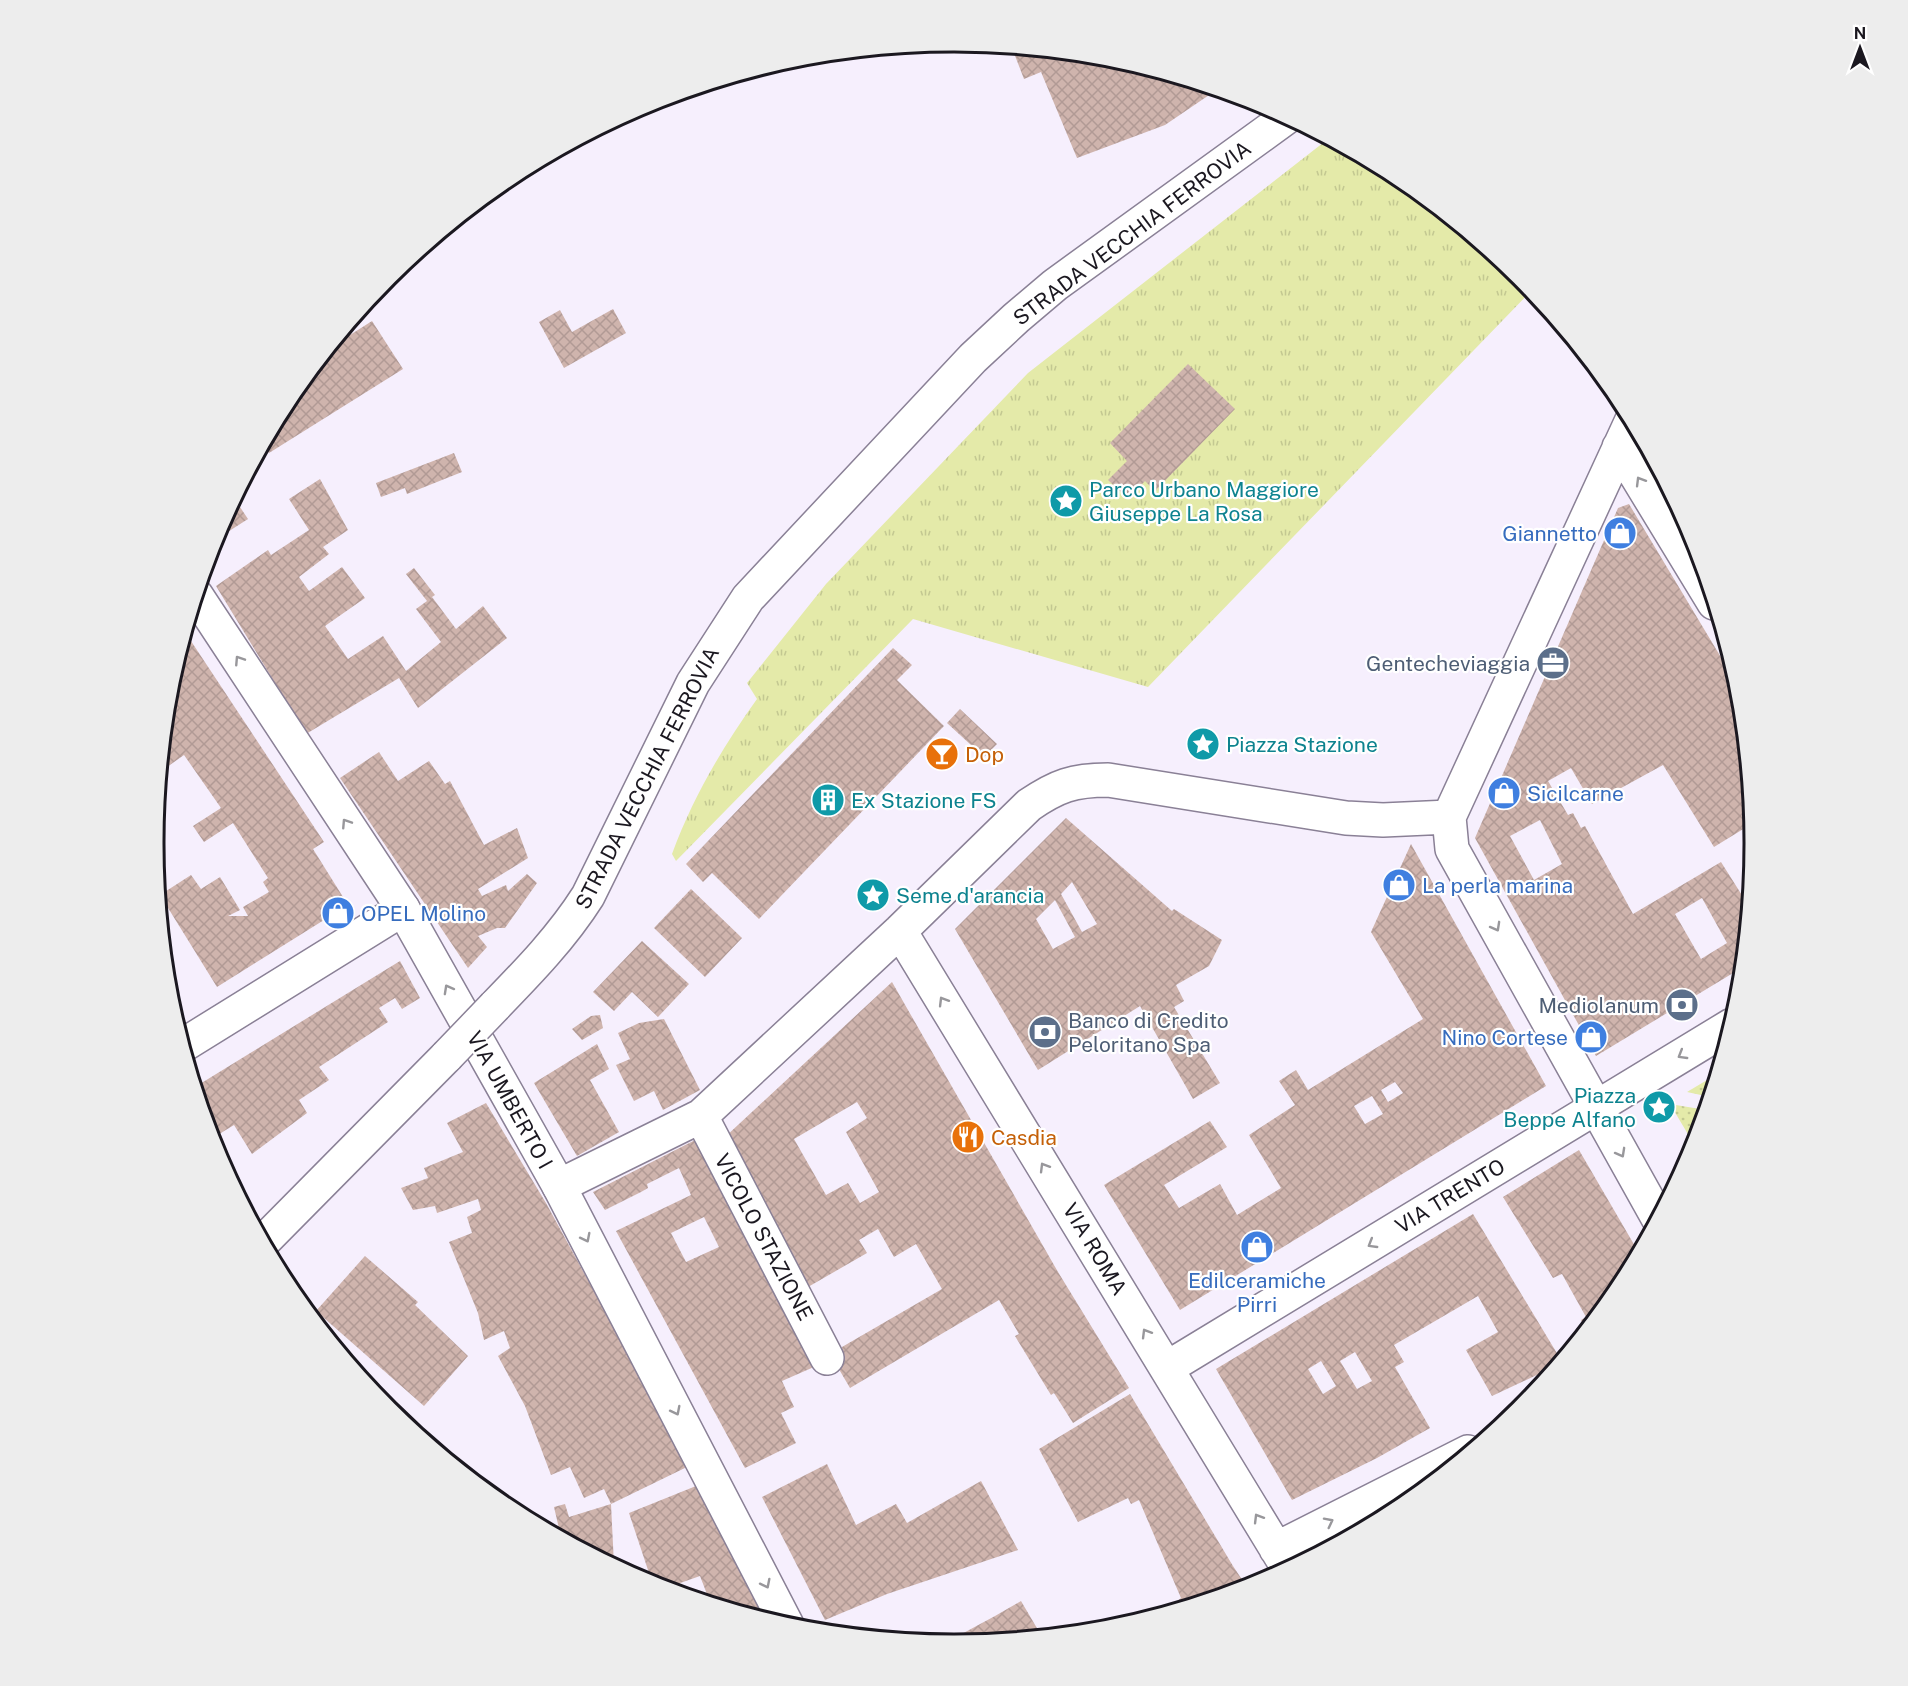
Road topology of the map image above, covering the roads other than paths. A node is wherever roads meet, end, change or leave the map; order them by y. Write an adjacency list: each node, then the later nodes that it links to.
1 (1279, 123): 14 (street, STRADA VECCHIA FERROVIA, bridge)
2 (1625, 433): 3 (street, one-way to 2); 5 (street)
3 (1693, 562)
4 (201, 602): 6 (street, VIA UMBERTO I, one-way to 4)
5 (1449, 817): 7 (street); 10 (street, one-way to 10)
6 (403, 909): 9 (street); 12 (street, VIA UMBERTO I, one-way to 6)
7 (900, 931): 11 (street); 16 (street, VIA ROMA, one-way to 7)
8 (1722, 1030): 10 (street, VIA TRENTO, one-way to 10)
9 (189, 1042)
10 (1596, 1107): 13 (street, one-way to 13); 16 (street, VIA TRENTO, one-way to 16)
11 (701, 1116): 12 (street); 15 (street, VICOLO STAZIONE)
12 (559, 1186): 19 (street, VIA UMBERTO I, one-way to 19)
13 (1654, 1210)
14 (268, 1237)
15 (827, 1358)
16 (1167, 1368): 18 (street, VIA ROMA, one-way to 16)
17 (1429, 1474): 18 (street, one-way to 17)
18 (1282, 1558)
19 (781, 1614)

